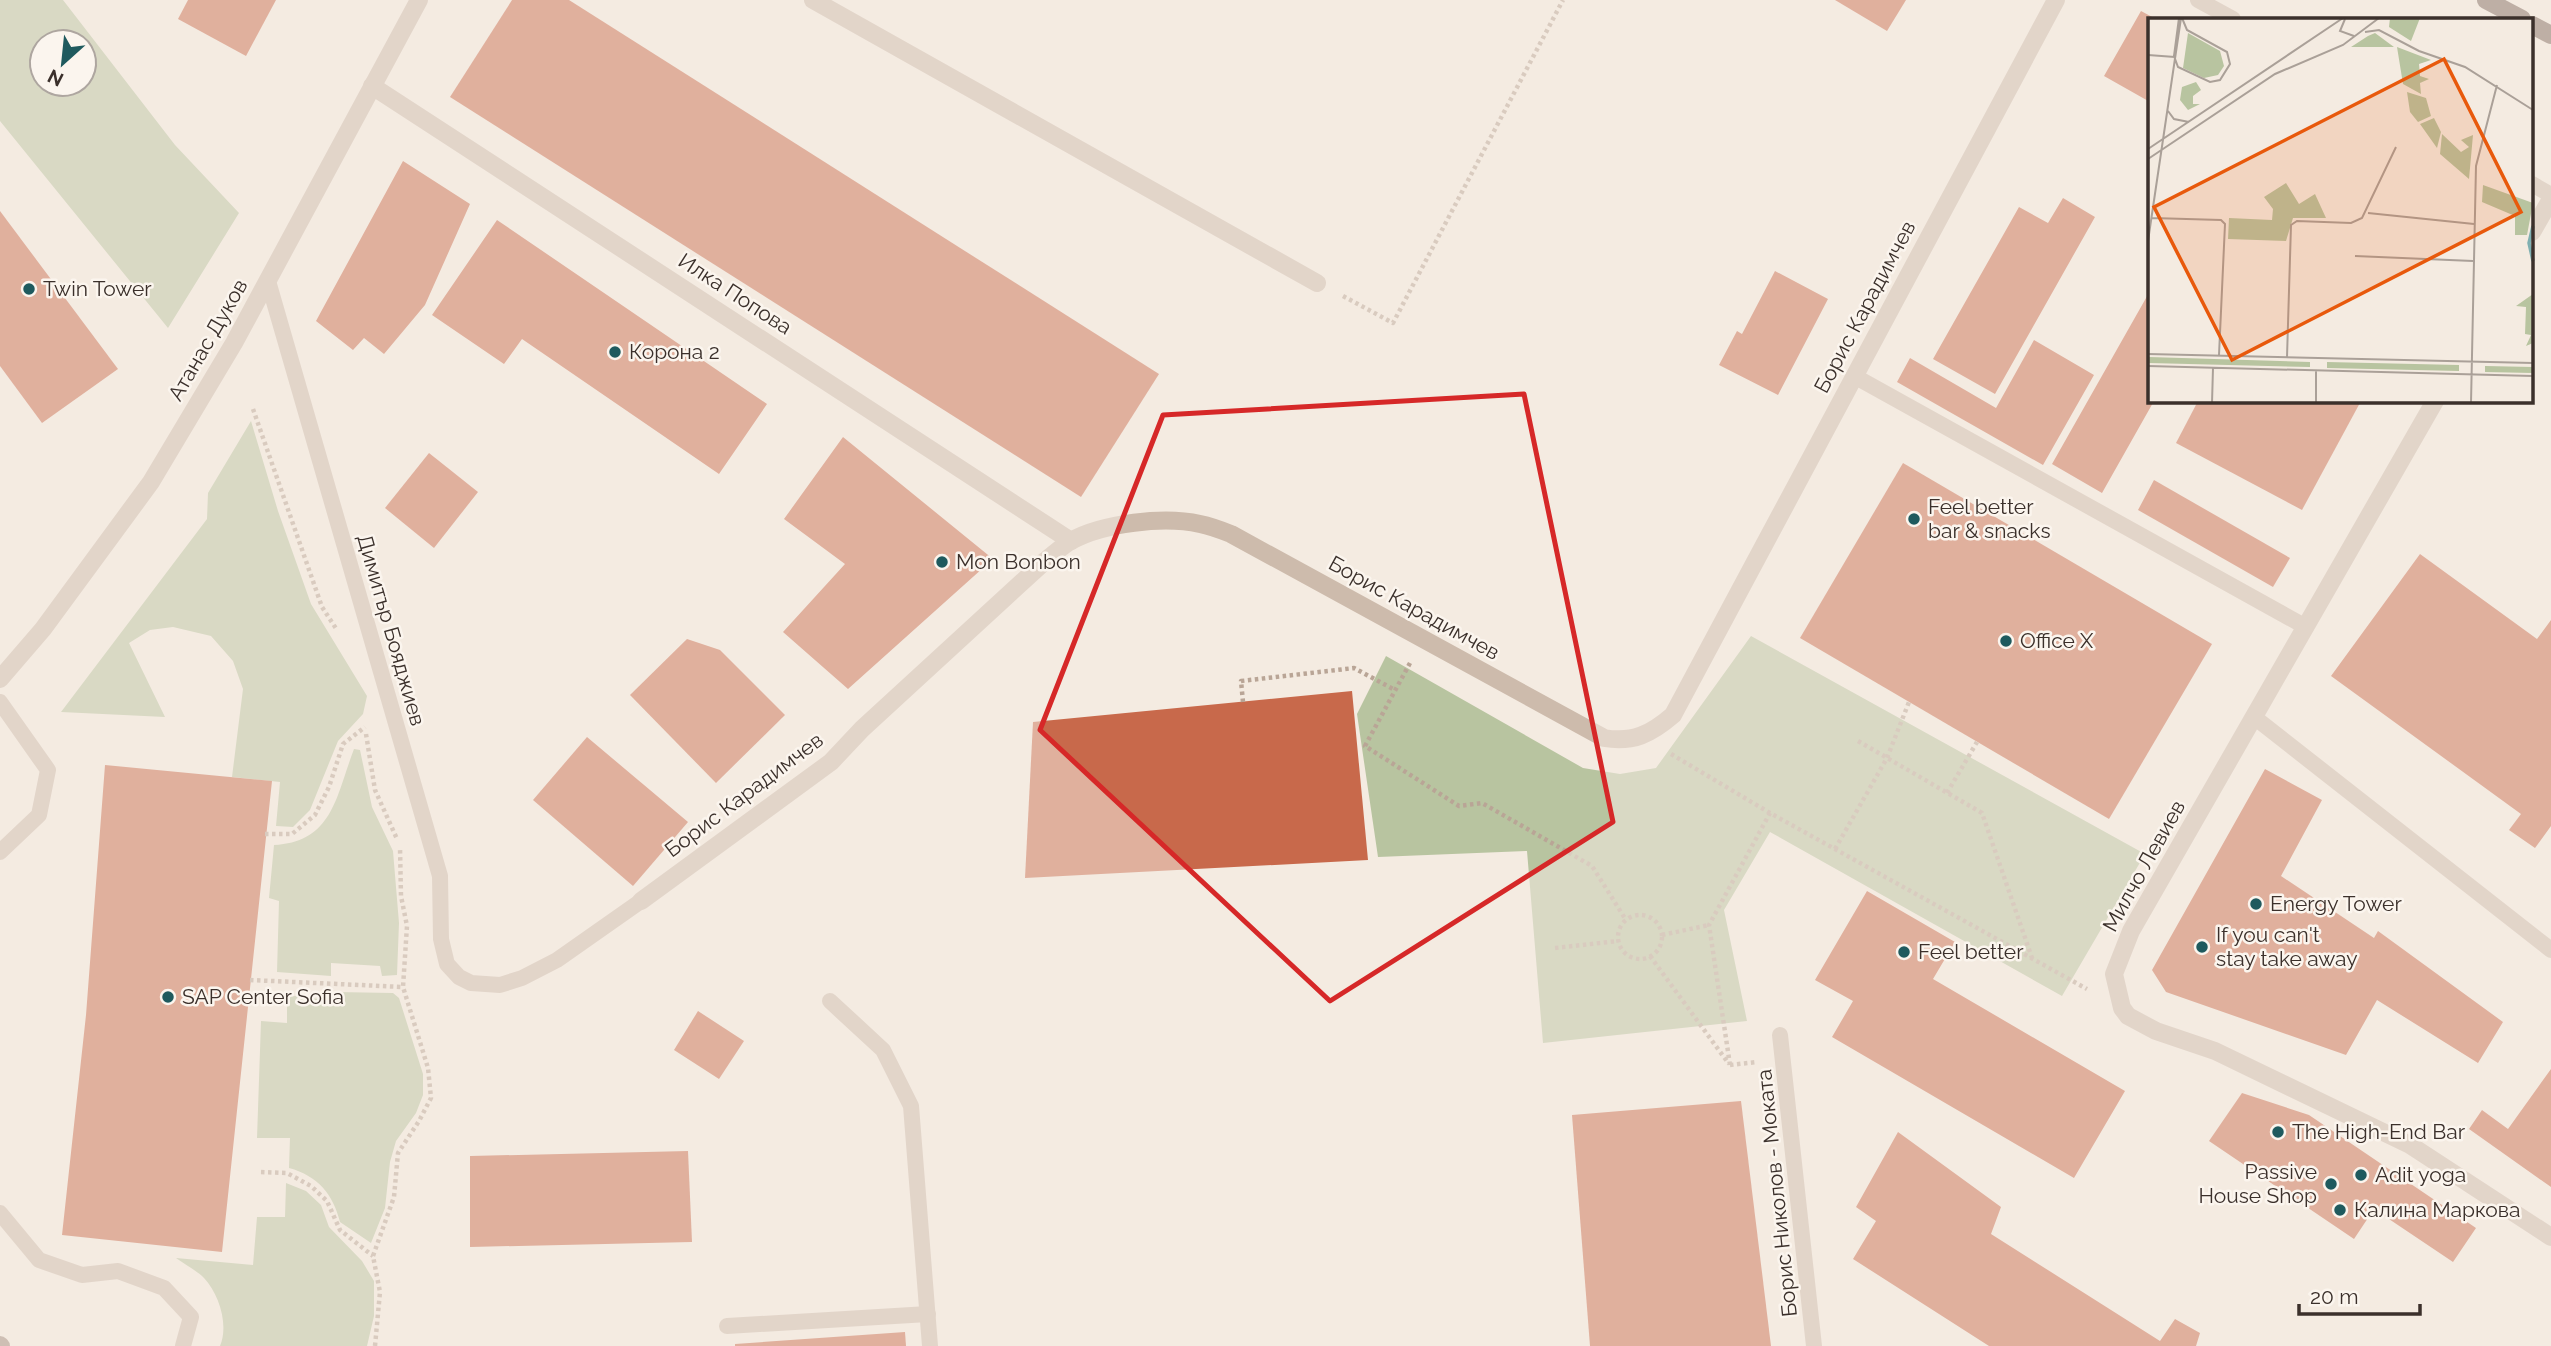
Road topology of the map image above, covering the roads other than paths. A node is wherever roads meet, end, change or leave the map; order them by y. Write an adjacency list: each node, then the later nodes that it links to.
1 (419, 0): 10 (street, Атанас Дуков)
2 (813, 0): 15 (street)
3 (2056, 0): 16 (street, Борис Карадимчев)
4 (2198, 0): 6 (lane)
5 (2486, 0): 7 (main road)
6 (2231, 18)
7 (2520, 18)
8 (2534, 26): 9 (main road)
9 (2551, 35)
10 (372, 86): 14 (street, Атанас Дуков); 18 (street, Илка Попова)
11 (2534, 185): 12 (lane)
12 (2551, 197): 13 (street)
13 (2534, 228)
14 (268, 281): 20 (street, Атанас Дуков); 26 (lane, Димитър Бояджиев)
15 (1317, 283)
16 (1854, 376): 18 (street, Борис Карадимчев); 19 (lane)
17 (2434, 402): 19 (street, Милчо Левиев)
18 (1071, 541): 24 (street, Борис Карадимчев)
19 (2306, 627): 22 (street, Милчо Левиев)
20 (0, 679)
21 (0, 702): 23 (lane)
22 (2254, 717): 25 (lane); 30 (street, Милчо Левиев)
23 (0, 852)
24 (641, 901): 26 (lane, Борис Карадимчев)
25 (2551, 950)
26 (471, 983)
27 (830, 1001): 31 (lane)
28 (1780, 1035): 35 (lane, Борис Николов - Моката)
29 (0, 1213): 33 (lane)
30 (2551, 1237)
31 (928, 1314): 32 (lane); 34 (lane)
32 (727, 1325)
33 (183, 1346)
34 (930, 1346)
35 (1814, 1346)

